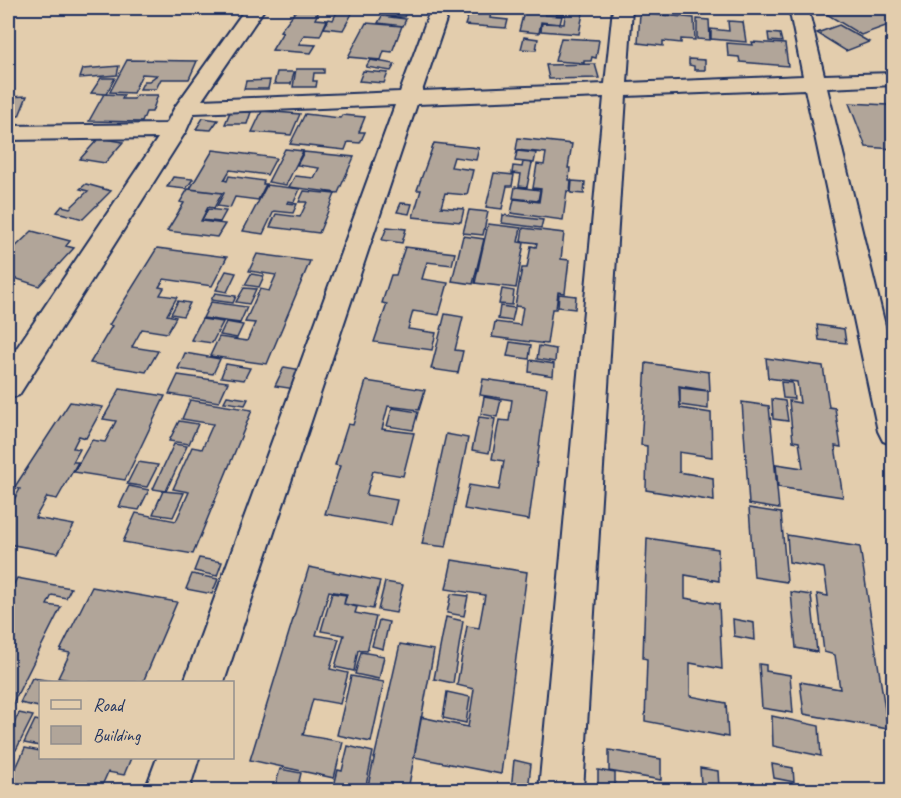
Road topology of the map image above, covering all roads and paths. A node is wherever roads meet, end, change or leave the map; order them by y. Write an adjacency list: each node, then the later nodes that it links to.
1 (255, 8): 9 (street)
2 (440, 8): 8 (street)
3 (622, 8): 7 (street)
4 (798, 8): 6 (street)
5 (894, 79): 6 (street)
6 (815, 82): 7 (street); 13 (street)
7 (617, 90): 8 (street); 17 (street)
8 (408, 97): 9 (street); 14 (street)
9 (186, 107): 10 (street)
10 (174, 131): 11 (street); 12 (street)
11 (8, 133)
12 (8, 386)
13 (894, 431)
14 (204, 681)
15 (178, 759): 16 (street)
16 (167, 790)
17 (561, 790)

